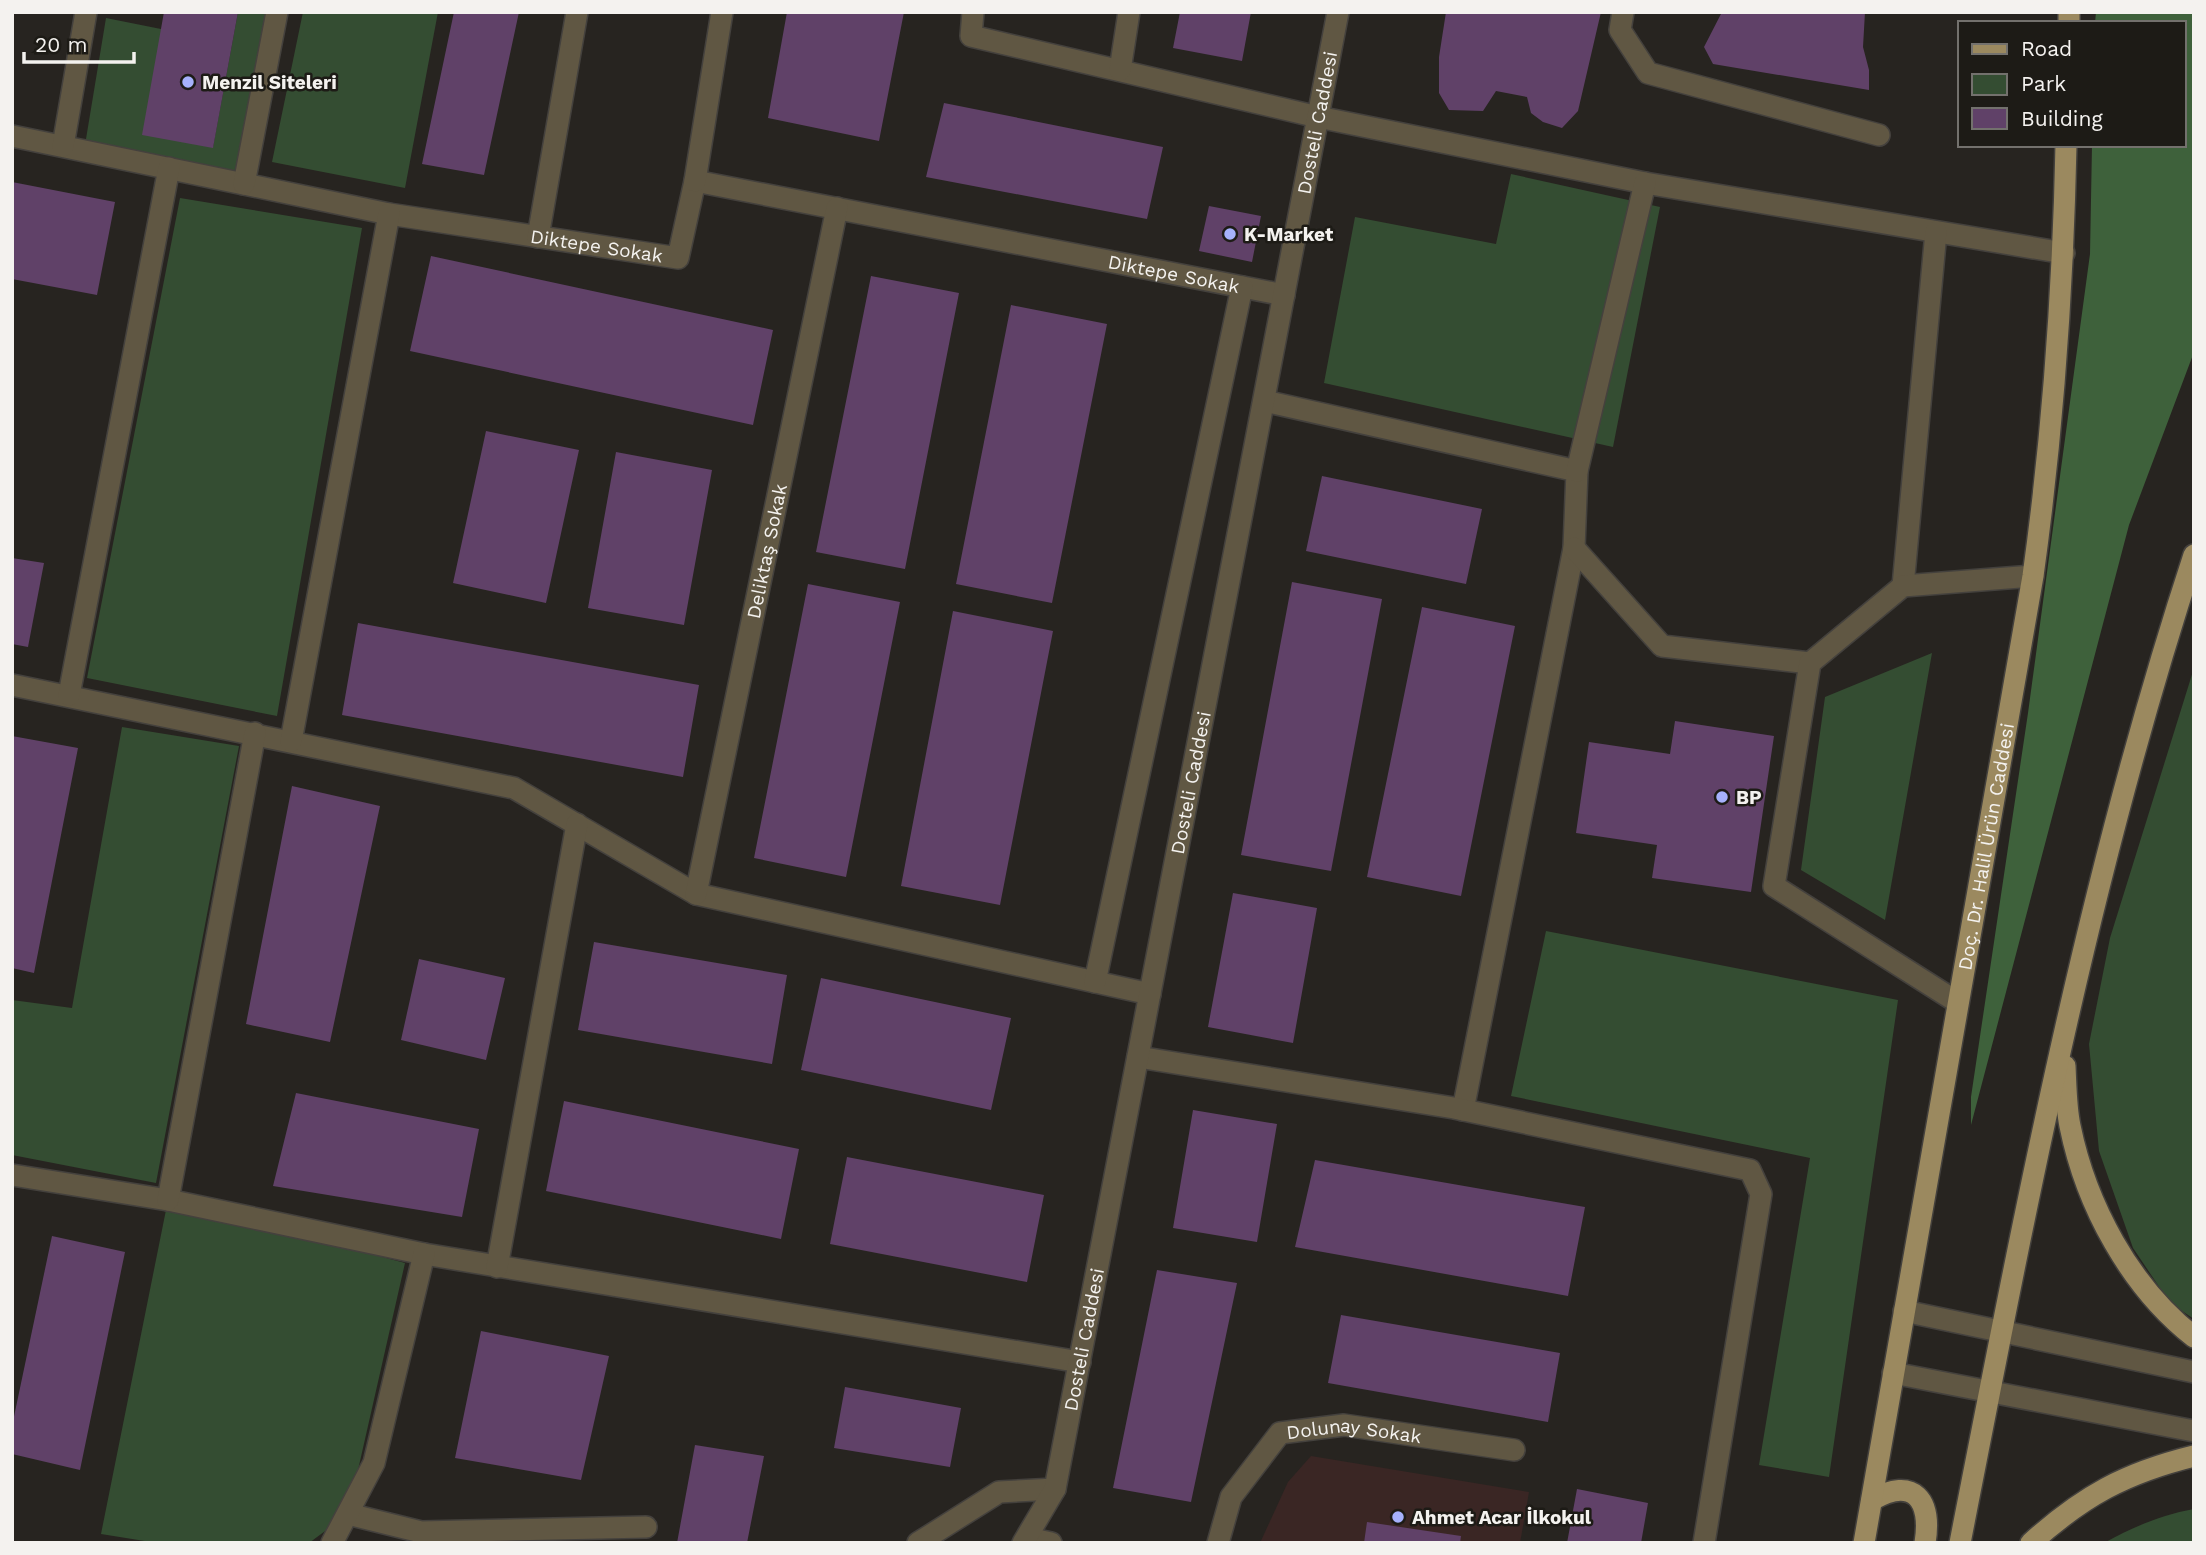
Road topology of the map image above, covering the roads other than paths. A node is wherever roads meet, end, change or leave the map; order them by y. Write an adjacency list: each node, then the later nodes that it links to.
1 (86, 12): 13 (street)
2 (277, 12): 18 (street)
3 (577, 12): 22 (street)
4 (722, 12): 16 (street)
5 (973, 12): 9 (street)
6 (1129, 12): 9 (street)
7 (1338, 12): 10 (street, Dosteli Caddesi)
8 (1623, 12): 11 (street)
9 (1120, 71): 10 (street)
10 (1318, 117): 17 (street); 25 (street, Dosteli Caddesi)
11 (1878, 135)
12 (12, 136): 13 (street, Diktepe Sokak)
13 (63, 146): 15 (street, Diktepe Sokak)
14 (2066, 147): 23 (main road, Doç. Dr. Halil Ürün Caddesi)
15 (169, 168): 18 (street, Diktepe Sokak); 34 (street)
16 (695, 181): 19 (street, Diktepe Sokak); 22 (street, Diktepe Sokak)
17 (1645, 183): 21 (street); 27 (street)
18 (244, 184): 20 (street, Diktepe Sokak)
19 (837, 208): 24 (street, Diktepe Sokak); 38 (street, Deliktaş Sokak)
20 (389, 214): 22 (street, Diktepe Sokak); 36 (street)
21 (1936, 232): 23 (street); 31 (street)
22 (538, 237)
23 (2064, 253): 30 (main road, Doç. Dr. Halil Ürün Caddesi)
24 (1242, 287): 25 (street, Diktepe Sokak); 39 (street)
25 (1284, 295): 26 (street, Dosteli Caddesi)
26 (1264, 401): 27 (street); 40 (street, Dosteli Caddesi)
27 (1577, 471): 28 (street)
28 (1574, 548): 32 (street); 44 (street)
29 (2194, 555): 42 (main road)
30 (2033, 576): 31 (street); 41 (main road, Doç. Dr. Halil Ürün Caddesi)
31 (1903, 586): 32 (street)
32 (1810, 663): 41 (street)
33 (12, 685): 34 (street)
34 (69, 695): 35 (street)
35 (255, 733): 36 (street); 46 (street)
36 (291, 741): 37 (street)
37 (577, 824): 38 (street); 48 (street)
38 (696, 894): 39 (street)
39 (1095, 982): 40 (street)
40 (1150, 994): 43 (street, Dosteli Caddesi)
41 (1957, 1002): 49 (main road, Doç. Dr. Halil Ürün Caddesi)
42 (2063, 1043): 50 (main road); 51 (main road)
43 (1138, 1057): 44 (street); 52 (street, Dosteli Caddesi)
44 (1463, 1110): 68 (street)
45 (12, 1175): 46 (street)
46 (168, 1200): 47 (street)
47 (424, 1254): 48 (street); 61 (street)
48 (497, 1267): 52 (street)
49 (1904, 1311): 50 (street); 54 (main road, Doç. Dr. Halil Ürün Caddesi)
50 (2001, 1331): 53 (street); 55 (main road)
51 (2194, 1337)
52 (1080, 1362): 59 (street, Dosteli Caddesi)
53 (2194, 1372)
54 (1894, 1373): 55 (street); 60 (main road, Doç. Dr. Halil Ürün Caddesi)
55 (1990, 1390): 56 (street); 71 (main road)
56 (2194, 1431)
57 (1514, 1450): 67 (street, Dolunay Sokak)
58 (2194, 1456): 72 (main road)
59 (1055, 1489): 63 (street, Dosteli Caddesi); 65 (street)
60 (1872, 1500): 69 (main road, Doç. Dr. Halil Ürün Caddesi); 70 (main road)
61 (348, 1514): 62 (street); 64 (street)
62 (646, 1527)
63 (1025, 1541): 66 (street)
64 (332, 1543)
65 (918, 1543)
66 (1051, 1543)
67 (1218, 1543)
68 (1704, 1543)
69 (1864, 1543)
70 (1925, 1543)
71 (1959, 1543)
72 (2031, 1543)

